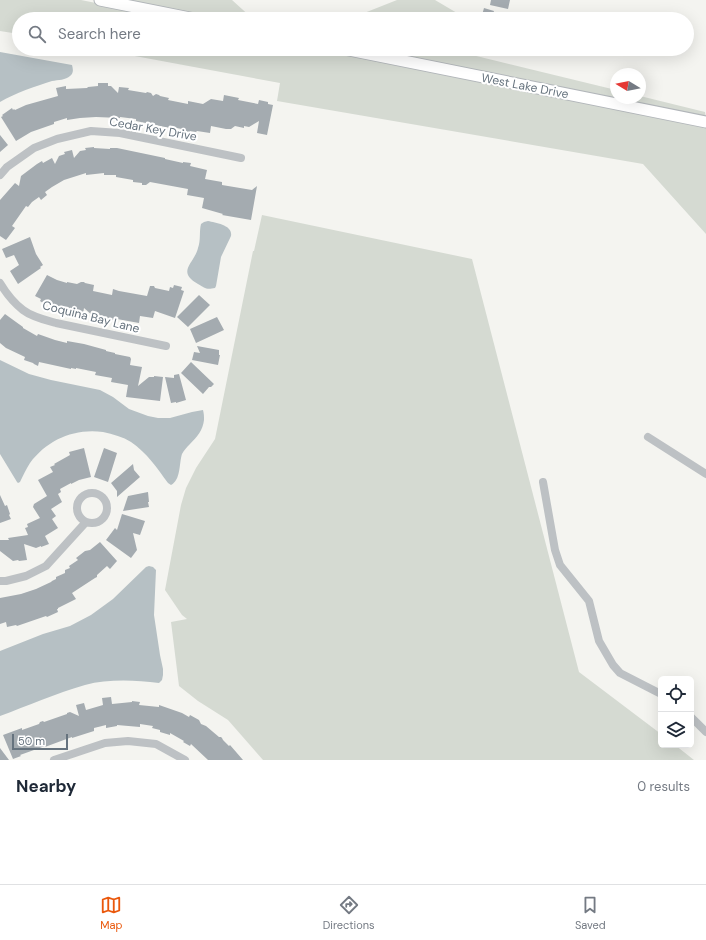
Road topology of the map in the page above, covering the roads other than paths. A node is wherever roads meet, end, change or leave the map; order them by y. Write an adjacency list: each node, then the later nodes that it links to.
1 (100, 0): 2 (street)
2 (160, 12)
3 (379, 56): 4 (street, West Lake Drive)
4 (706, 122)
5 (241, 158): 6 (street, Cedar Key Drive)
6 (0, 175)
7 (0, 283): 8 (street, Coquina Bay Lane)
8 (166, 346)
9 (648, 437): 10 (street)
10 (706, 474)
11 (543, 482): 14 (street)
12 (86, 522): 13 (street)
13 (0, 581)
14 (658, 692)
15 (694, 720): 16 (street)
16 (706, 732)
17 (54, 760): 18 (street)
18 (185, 760)

